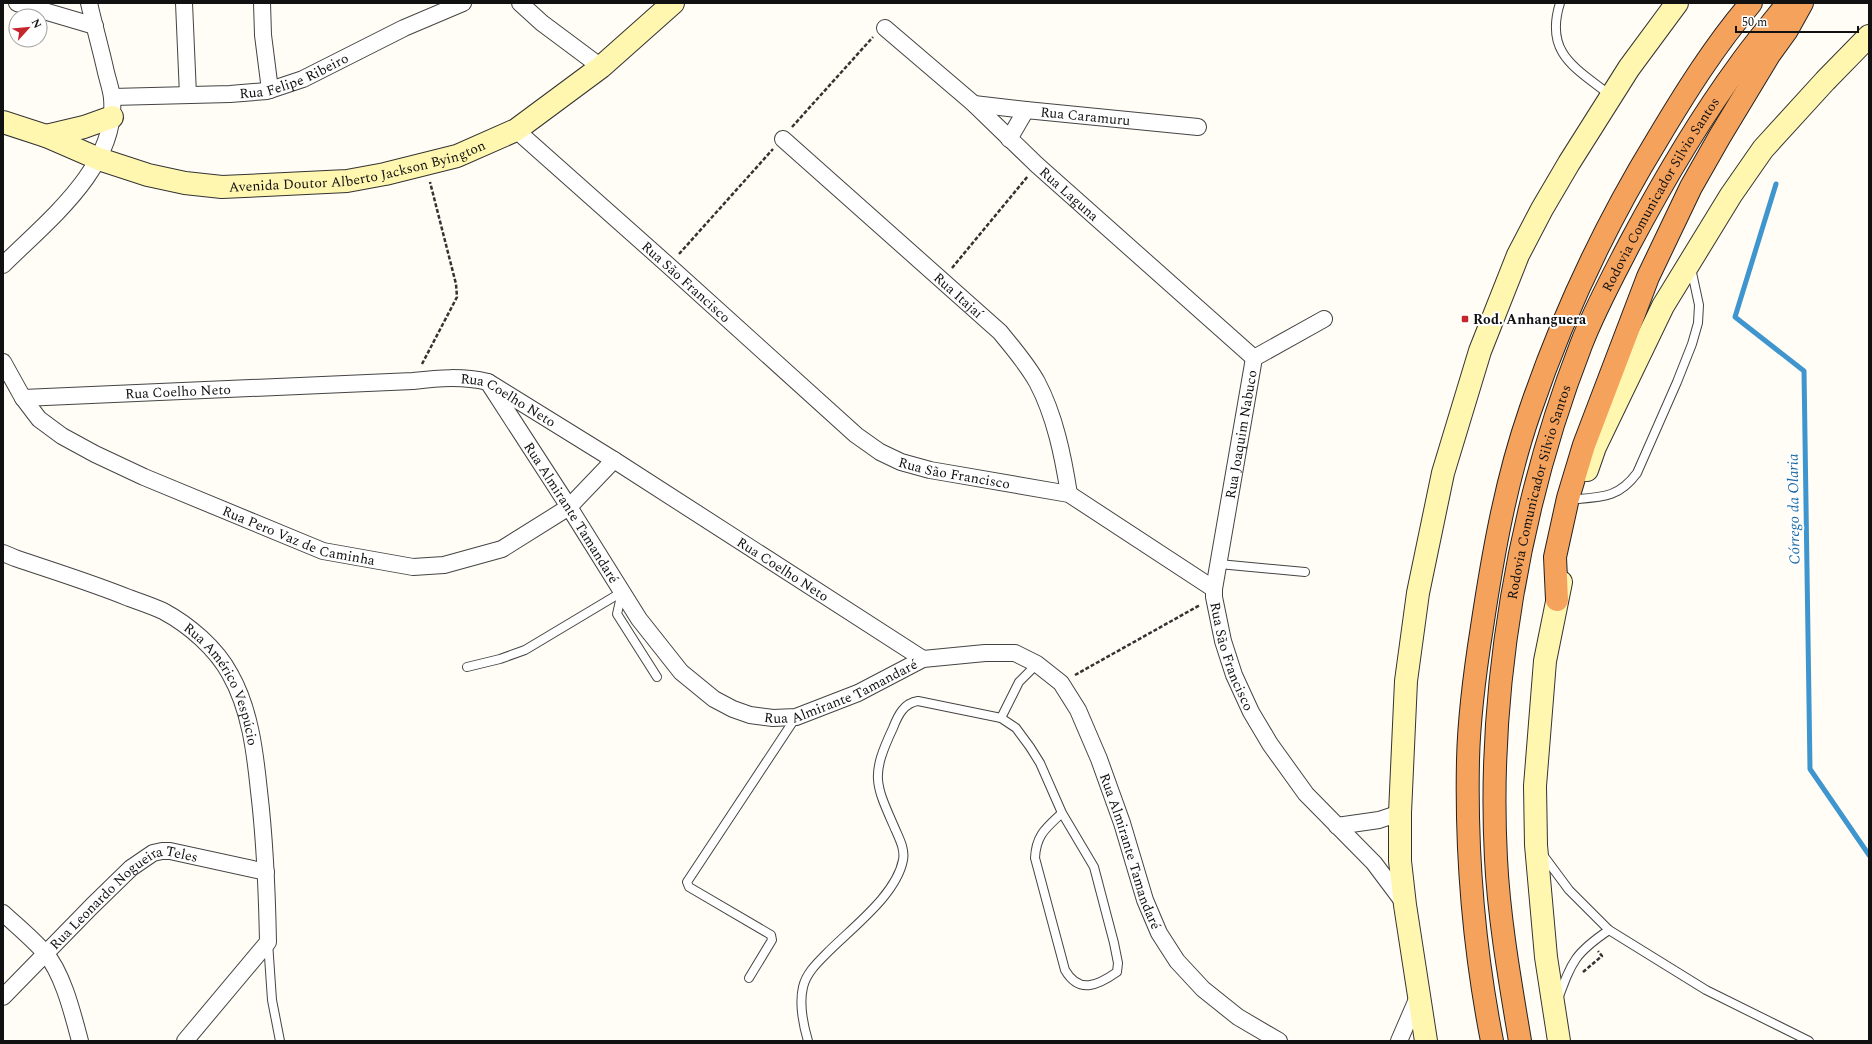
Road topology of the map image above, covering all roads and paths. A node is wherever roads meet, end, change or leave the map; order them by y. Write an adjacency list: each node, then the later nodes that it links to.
1 (17, 3): 13 (street)
2 (89, 3): 13 (street)
3 (184, 3): 18 (street)
4 (262, 3): 17 (street)
5 (463, 3): 17 (street, Rua Felipe Ribeiro)
6 (520, 3): 16 (street)
7 (673, 3): 16 (main road, Avenida Doutor Alberto Jackson Byington)
8 (1560, 3): 19 (lane)
9 (1677, 3): 19 (main road)
10 (1751, 3): 81 (highway, Rodovia Comunicador Silvio Santos)
11 (1788, 3): 82 (highway, Rodovia Comunicador Silvio Santos)
12 (1802, 3): 50 (highway)
13 (95, 26): 21 (street)
14 (885, 28): 20 (street, Rua Laguna)
15 (1869, 36): 32 (main road)
16 (601, 67): 25 (main road, Avenida Doutor Alberto Jackson Byington)
17 (270, 90): 18 (street, Rua Felipe Ribeiro)
18 (188, 95): 21 (street, Rua Felipe Ribeiro)
19 (1611, 96): 59 (main road)
20 (974, 104): 22 (street, Rua Caramuru); 28 (street, Rua Laguna)
21 (112, 107): 26 (main road); 29 (street)
22 (1026, 110): 24 (street, Rua Caramuru); 28 (street)
23 (3, 122): 26 (main road, Avenida Doutor Alberto Jackson Byington)
24 (1198, 127)
25 (516, 130): 30 (main road, Avenida Doutor Alberto Jackson Byington); 42 (street, Rua São Francisco)
26 (46, 136): 29 (main road, Avenida Doutor Alberto Jackson Byington)
27 (782, 138): 34 (street, Rua Itajaí)
28 (1010, 139): 31 (street, Rua Laguna)
29 (99, 159): 30 (main road, Avenida Doutor Alberto Jackson Byington); 33 (street)
30 (426, 165): 38 (path)
31 (1037, 165): 34 (path); 36 (street, Rua Laguna)
32 (1689, 261): 43 (main road); 43 (lane)
33 (3, 265)
34 (942, 280): 42 (street, Rua Itajaí)
35 (1324, 319): 36 (street, Rua Joaquim Nabuco)
36 (1254, 358): 46 (street, Rua Joaquim Nabuco)
37 (3, 362): 40 (street, Rua Pero Vaz de Caminha)
38 (413, 381): 39 (street, Rua Coelho Neto); 40 (street, Rua Coelho Neto)
39 (488, 382): 41 (street, Rua Coelho Neto); 44 (street, Rua Almirante Tamandaré)
40 (23, 398): 44 (street, Rua Pero Vaz de Caminha)
41 (614, 460): 44 (street, Rua Pero Vaz de Caminha); 51 (street, Rua Coelho Neto)
42 (1069, 494): 49 (street, Rua São Francisco)
43 (1578, 499): 50 (main road)
44 (569, 507): 48 (street, Rua Almirante Tamandaré)
45 (3, 553): 62 (street, Rua Américo Vespúcio)
46 (1218, 564): 47 (lane); 49 (street, Rua Joaquim Nabuco)
47 (1305, 572)
48 (622, 592): 53 (lane); 54 (lane); 56 (street, Rua Almirante Tamandaré)
49 (1214, 593): 55 (path); 60 (street, Rua São Francisco)
50 (1557, 600): 61 (main road)
51 (923, 659): 52 (street, Rua Almirante Tamandaré); 56 (street, Rua Almirante Tamandaré)
52 (1037, 664): 55 (street, Rua Almirante Tamandaré); 57 (lane)
53 (467, 667)
54 (657, 676)
55 (1061, 683): 78 (street, Rua Almirante Tamandaré)
56 (796, 717): 70 (lane)
57 (1001, 718): 58 (lane); 77 (lane)
58 (1062, 813): 58 (lane)
59 (1400, 813): 60 (street); 63 (main road)
60 (1337, 826): 63 (street, Rua São Francisco)
61 (1536, 845): 65 (lane); 73 (main road)
62 (266, 872): 67 (street, Rua Américo Vespúcio); 68 (street, Rua Leonardo Nogueira Teles)
63 (1405, 905): 72 (main road)
64 (3, 913): 68 (street)
65 (1609, 930): 66 (lane); 84 (lane)
66 (1592, 941): 69 (path); 73 (lane)
67 (268, 942): 75 (street); 76 (lane)
68 (46, 954): 71 (street, Rua Leonardo Nogueira Teles); 74 (street)
69 (1580, 974)
70 (749, 978)
71 (3, 997)
72 (1418, 997): 79 (street); 80 (main road)
73 (1554, 1011): 83 (main road)
74 (80, 1041)
75 (185, 1041)
76 (280, 1041)
77 (808, 1041)
78 (1279, 1041)
79 (1399, 1041)
80 (1426, 1041)
81 (1492, 1041)
82 (1520, 1041)
83 (1559, 1041)
84 (1809, 1041)

